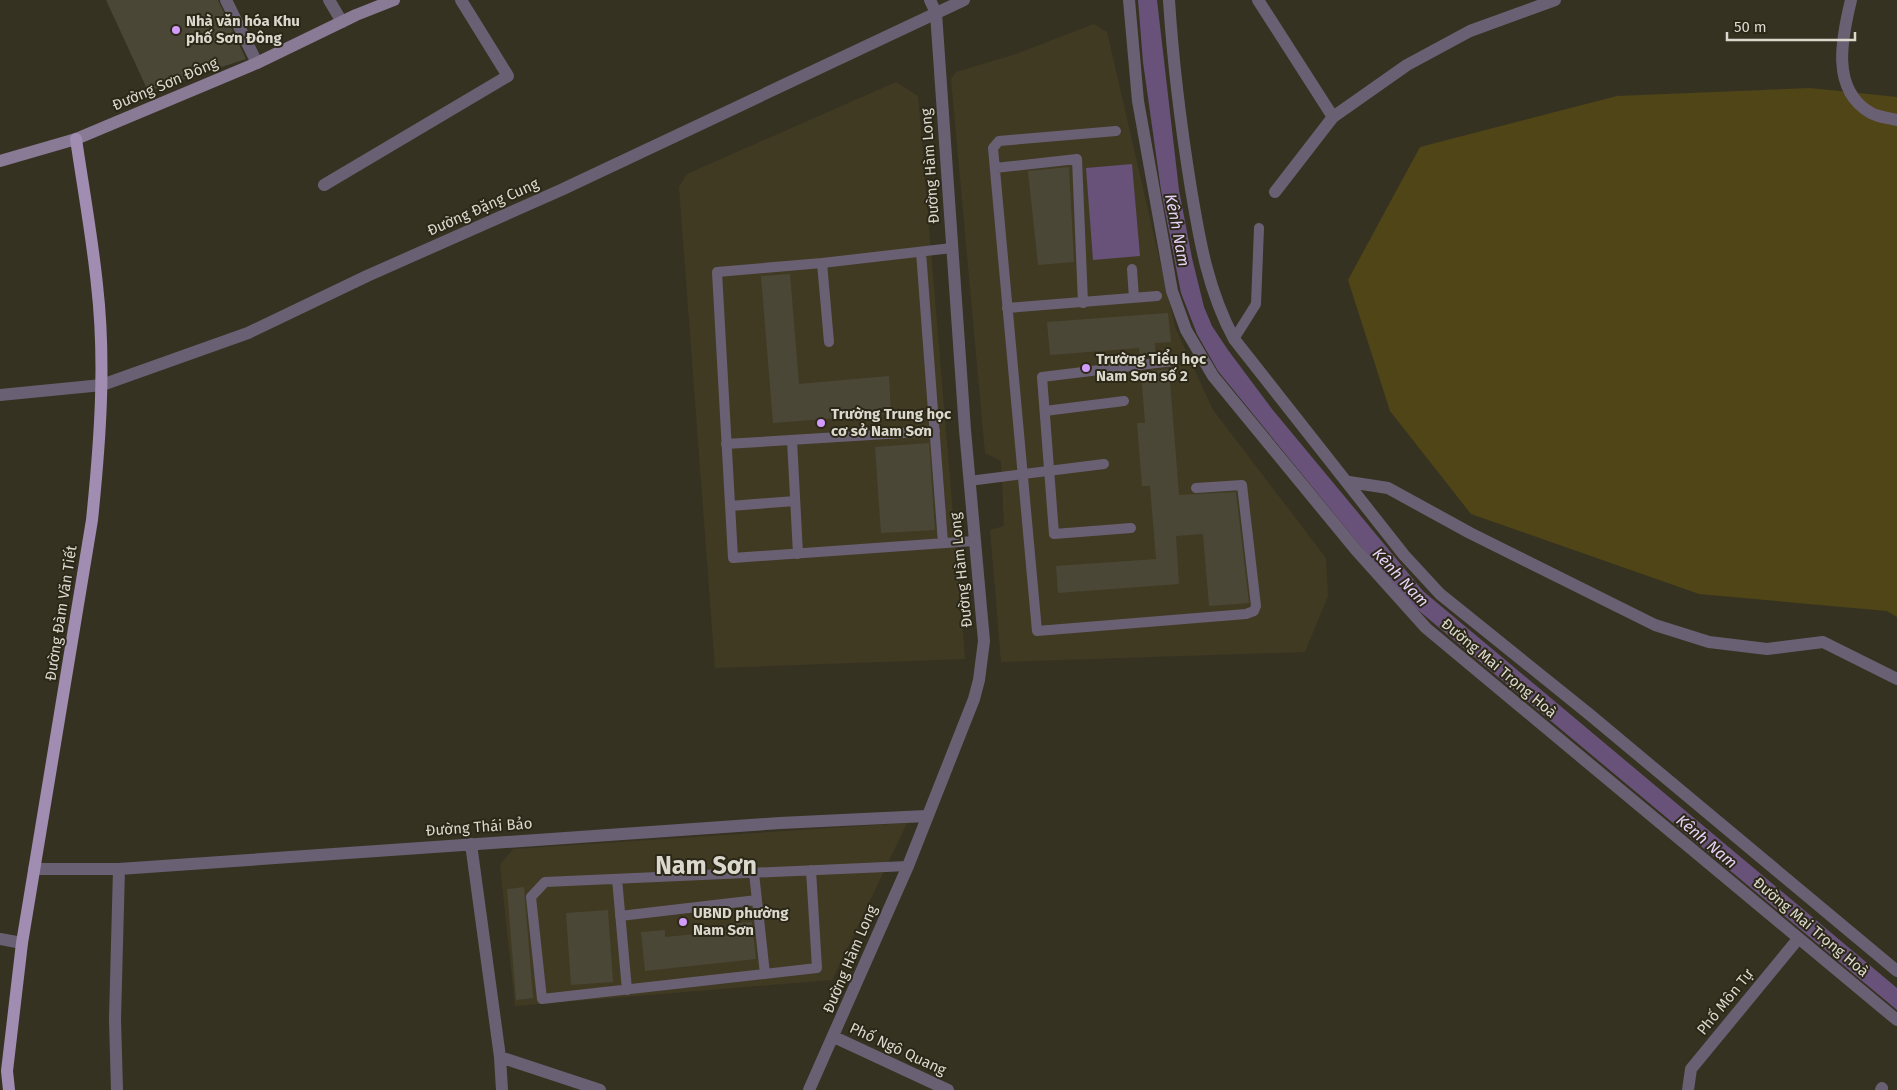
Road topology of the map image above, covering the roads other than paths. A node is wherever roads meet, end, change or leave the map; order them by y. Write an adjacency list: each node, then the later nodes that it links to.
1 (226, 0): 14 (street)
2 (329, 0): 13 (street)
3 (394, 0): 13 (main road, Đường Sơn Đông)
4 (461, 0): 21 (street)
5 (930, 0): 12 (street)
6 (964, 0): 12 (street, Đường Đặng Cung)
7 (1129, 0): 66 (street, Đường Mai Trọng Hoà)
8 (1168, 0): 32 (street)
9 (1258, 0): 15 (street)
10 (1555, 0): 15 (street)
11 (1851, 0): 16 (street)
12 (936, 13): 24 (street, Đường Hàm Long); 35 (street, Đường Đặng Cung)
13 (342, 22): 14 (main road, Đường Sơn Đông)
14 (257, 63): 18 (main road, Đường Sơn Đông)
15 (1333, 117): 22 (street)
16 (1897, 120)
17 (1116, 131): 20 (lane)
18 (76, 139): 19 (main road, Đường Sơn Đông); 35 (main road, Đường Đàm Văn Tiết)
19 (0, 161)
20 (995, 168): 30 (lane); 31 (lane)
21 (324, 185)
22 (1275, 192)
23 (1259, 228): 32 (lane)
24 (952, 248): 25 (lane); 45 (street, Đường Hàm Long)
25 (921, 252): 26 (lane); 39 (lane)
26 (822, 262): 33 (lane); 41 (lane)
27 (1132, 269): 29 (lane)
28 (1157, 296): 29 (lane)
29 (1134, 298): 30 (lane)
30 (1083, 302): 31 (lane)
31 (1007, 308): 44 (lane)
32 (1234, 339): 46 (street)
33 (829, 342)
34 (1173, 361): 38 (lane)
35 (102, 386): 36 (street, Đường Đặng Cung); 58 (main road, Đường Đàm Văn Tiết)
36 (0, 395)
37 (1124, 402): 38 (lane)
38 (1045, 411): 43 (lane)
39 (935, 431): 40 (lane); 52 (lane)
40 (792, 440): 41 (lane); 48 (lane)
41 (726, 444): 49 (lane)
42 (1104, 464): 43 (lane)
43 (1050, 470): 44 (lane); 50 (lane)
44 (1022, 474): 45 (lane); 47 (lane)
45 (969, 481): 51 (street, Đường Hàm Long)
46 (1349, 482): 54 (street); 68 (street)
47 (1196, 488)
48 (795, 501): 49 (lane); 53 (lane)
49 (730, 506): 53 (lane)
50 (1131, 528)
51 (974, 541): 52 (lane); 55 (street, Đường Hàm Long)
52 (943, 543): 53 (lane)
53 (798, 554)
54 (1897, 679)
55 (926, 816): 56 (street, Đường Thái Bảo); 57 (street, Đường Hàm Long)
56 (471, 844): 59 (street, Đường Thái Bảo); 73 (street)
57 (908, 866): 60 (lane); 72 (street, Đường Hàm Long)
58 (34, 869): 59 (street, Đường Thái Bảo); 67 (main road, Đường Đàm Văn Tiết)
59 (119, 869): 76 (street)
60 (811, 870): 61 (lane); 69 (lane)
61 (754, 873): 62 (lane); 63 (lane)
62 (616, 879): 64 (lane); 70 (lane)
63 (757, 900): 64 (lane); 69 (lane)
64 (620, 916): 70 (lane)
65 (0, 939): 67 (street)
66 (1798, 939): 71 (street, Đường Mai Trọng Hoà); 81 (street, Phố Môn Tự)
67 (22, 943): 74 (main road, Đường Đàm Văn Tiết)
68 (1897, 971)
69 (765, 974): 70 (lane)
70 (627, 990)
71 (1897, 1020)
72 (834, 1037): 79 (street, Đường Hàm Long); 80 (street, Phố Ngô Quang)
73 (500, 1057): 77 (street); 78 (street)
74 (4, 1072): 75 (main road, Đường Đàm Văn Tiết)
75 (9, 1090)
76 (117, 1090)
77 (502, 1090)
78 (600, 1090)
79 (809, 1090)
80 (948, 1090)
81 (1688, 1090)

